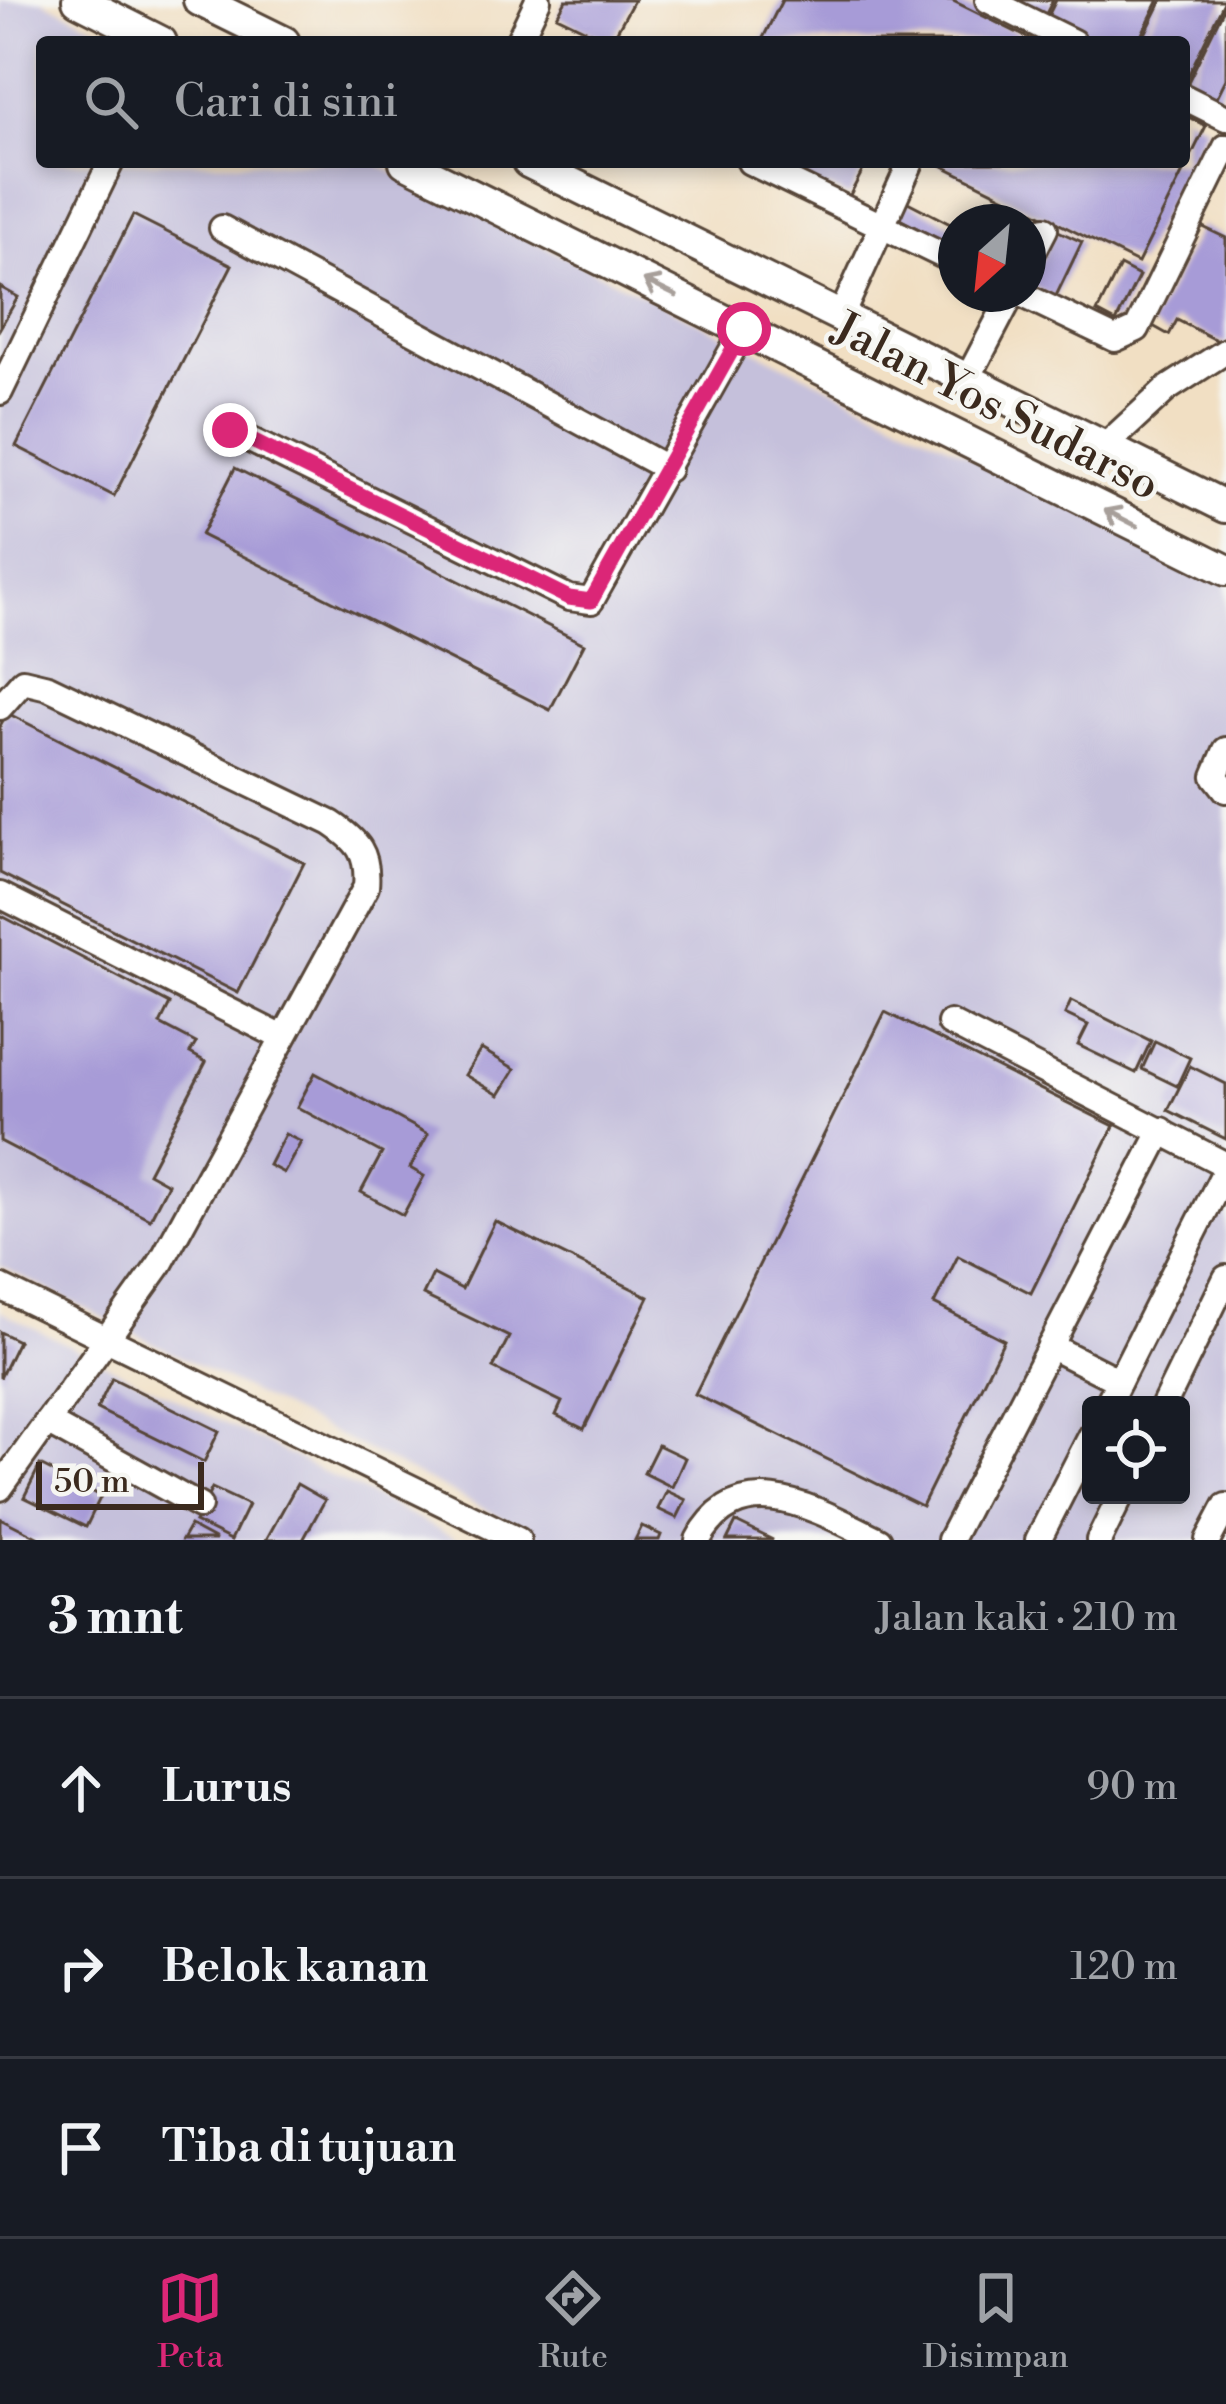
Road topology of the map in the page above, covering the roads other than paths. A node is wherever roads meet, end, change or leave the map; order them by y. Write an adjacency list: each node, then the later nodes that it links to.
1 (78, 0): 5 (main road)
2 (199, 0): 6 (main road)
3 (538, 0): 7 (lane)
4 (988, 0): 8 (lane)
5 (149, 36)
6 (272, 36)
7 (521, 36)
8 (1061, 36)
9 (1190, 100): 10 (lane)
10 (1226, 118)
11 (1226, 147): 20 (lane)
12 (108, 168): 26 (lane)
13 (417, 168): 23 (main road, Jalan Yos Sudarso, one-way to 13)
14 (540, 168): 22 (main road, Jalan Yos Sudarso)
15 (763, 168): 17 (lane)
16 (908, 168): 17 (lane)
17 (883, 225): 19 (lane); 22 (lane)
18 (222, 228): 29 (lane)
19 (938, 253)
20 (1046, 306)
21 (1003, 312): 25 (lane)
22 (841, 316): 25 (main road, Jalan Yos Sudarso)
23 (744, 329): 29 (lane); 31 (main road, Jalan Yos Sudarso, one-way to 23)
24 (1226, 351): 28 (lane)
25 (968, 378): 28 (main road, Jalan Yos Sudarso)
26 (0, 392)
27 (230, 430): 29 (lane)
28 (1103, 448): 30 (main road, Jalan Yos Sudarso)
29 (668, 469)
30 (1226, 507)
31 (1226, 570)
32 (0, 707): 37 (lane)
33 (1226, 750): 34 (lane)
34 (1226, 790)
35 (0, 895): 37 (lane)
36 (950, 1023): 38 (lane)
37 (283, 1038): 42 (lane)
38 (1162, 1130): 39 (lane); 43 (lane)
39 (1226, 1167): 44 (lane)
40 (1226, 1278): 46 (lane)
41 (0, 1287): 42 (lane)
42 (107, 1339): 47 (lane); 53 (lane)
43 (1050, 1346): 44 (lane); 56 (lane)
44 (1119, 1382): 45 (lane)
45 (1112, 1396)
46 (1168, 1396)
47 (47, 1422): 49 (lane); 51 (lane)
48 (1082, 1454): 57 (lane)
49 (0, 1488)
50 (1116, 1504): 58 (lane)
51 (199, 1506)
52 (1226, 1506): 59 (lane)
53 (514, 1539)
54 (698, 1540): 55 (lane)
55 (879, 1540)
56 (950, 1540)
57 (1038, 1540)
58 (1099, 1540)
59 (1208, 1540)

